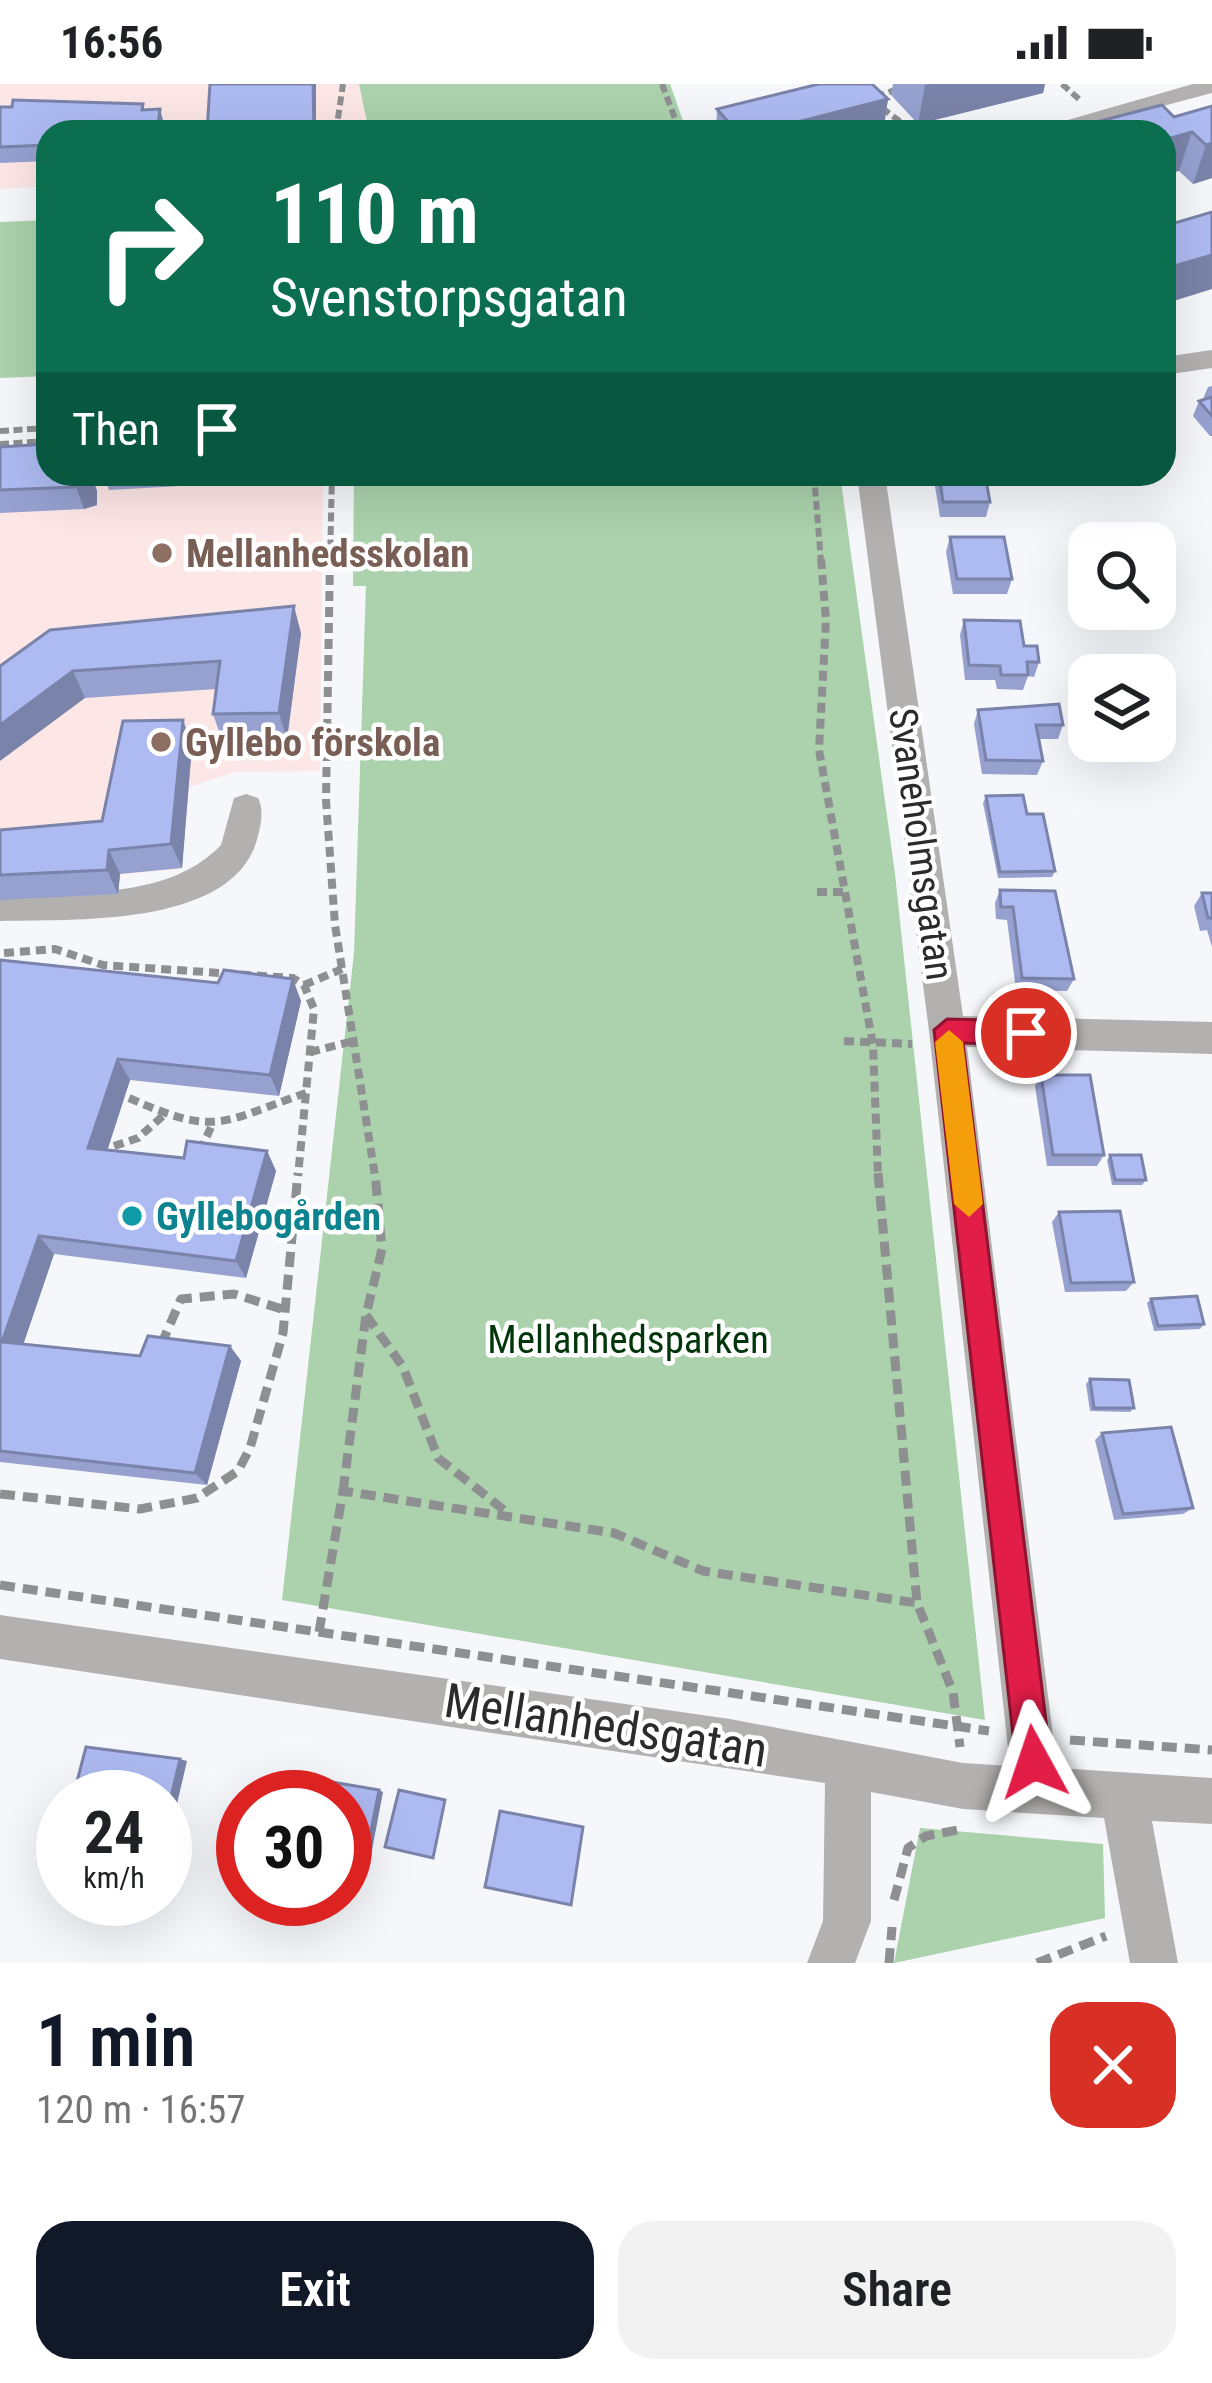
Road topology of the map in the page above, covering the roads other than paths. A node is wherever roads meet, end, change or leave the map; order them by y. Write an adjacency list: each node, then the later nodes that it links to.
1 (1212, 86): 2 (street)
2 (1083, 120)
3 (1212, 359): 4 (street)
4 (1176, 364)
5 (873, 486): 8 (street, Svaneholmsgatan)
6 (246, 807): 7 (street)
7 (0, 907)
8 (948, 1038): 9 (street); 12 (street, Svaneholmsgatan)
9 (1212, 1038)
10 (0, 1637): 11 (street, Mellanhedsgatan)
11 (848, 1766): 12 (street, Mellanhedsgatan); 16 (street)
12 (1036, 1787): 13 (street, Mellanhedsgatan)
13 (1124, 1798): 14 (street, Mellanhedsgatan); 15 (street)
14 (1212, 1802)
15 (1150, 1942)
16 (831, 1963)

